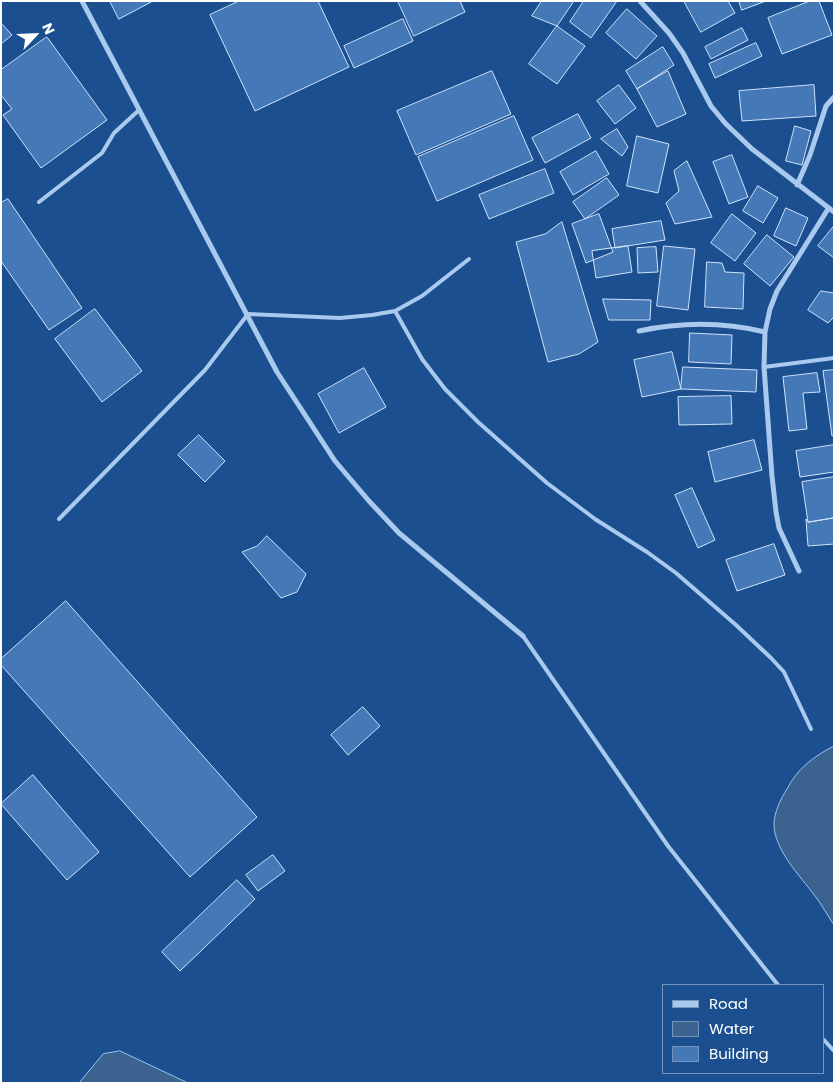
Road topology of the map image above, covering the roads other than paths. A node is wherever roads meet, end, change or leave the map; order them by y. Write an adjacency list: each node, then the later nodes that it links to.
1 (82, 1): 4 (street)
2 (640, 1): 5 (street)
3 (834, 97): 5 (street)
4 (140, 110): 6 (lane); 11 (street)
5 (797, 185): 7 (street)
6 (39, 202)
7 (828, 209): 8 (street); 13 (street)
8 (834, 212)
9 (468, 259): 10 (lane)
10 (396, 311): 11 (lane); 19 (lane)
11 (248, 314): 16 (lane); 18 (street)
12 (639, 331): 13 (street)
13 (765, 332): 15 (street)
14 (834, 358): 15 (lane)
15 (764, 367): 17 (street)
16 (59, 519)
17 (799, 571)
18 (523, 636): 20 (lane)
19 (811, 729)
20 (777, 984)
21 (825, 1041): 22 (lane)
22 (834, 1051)

